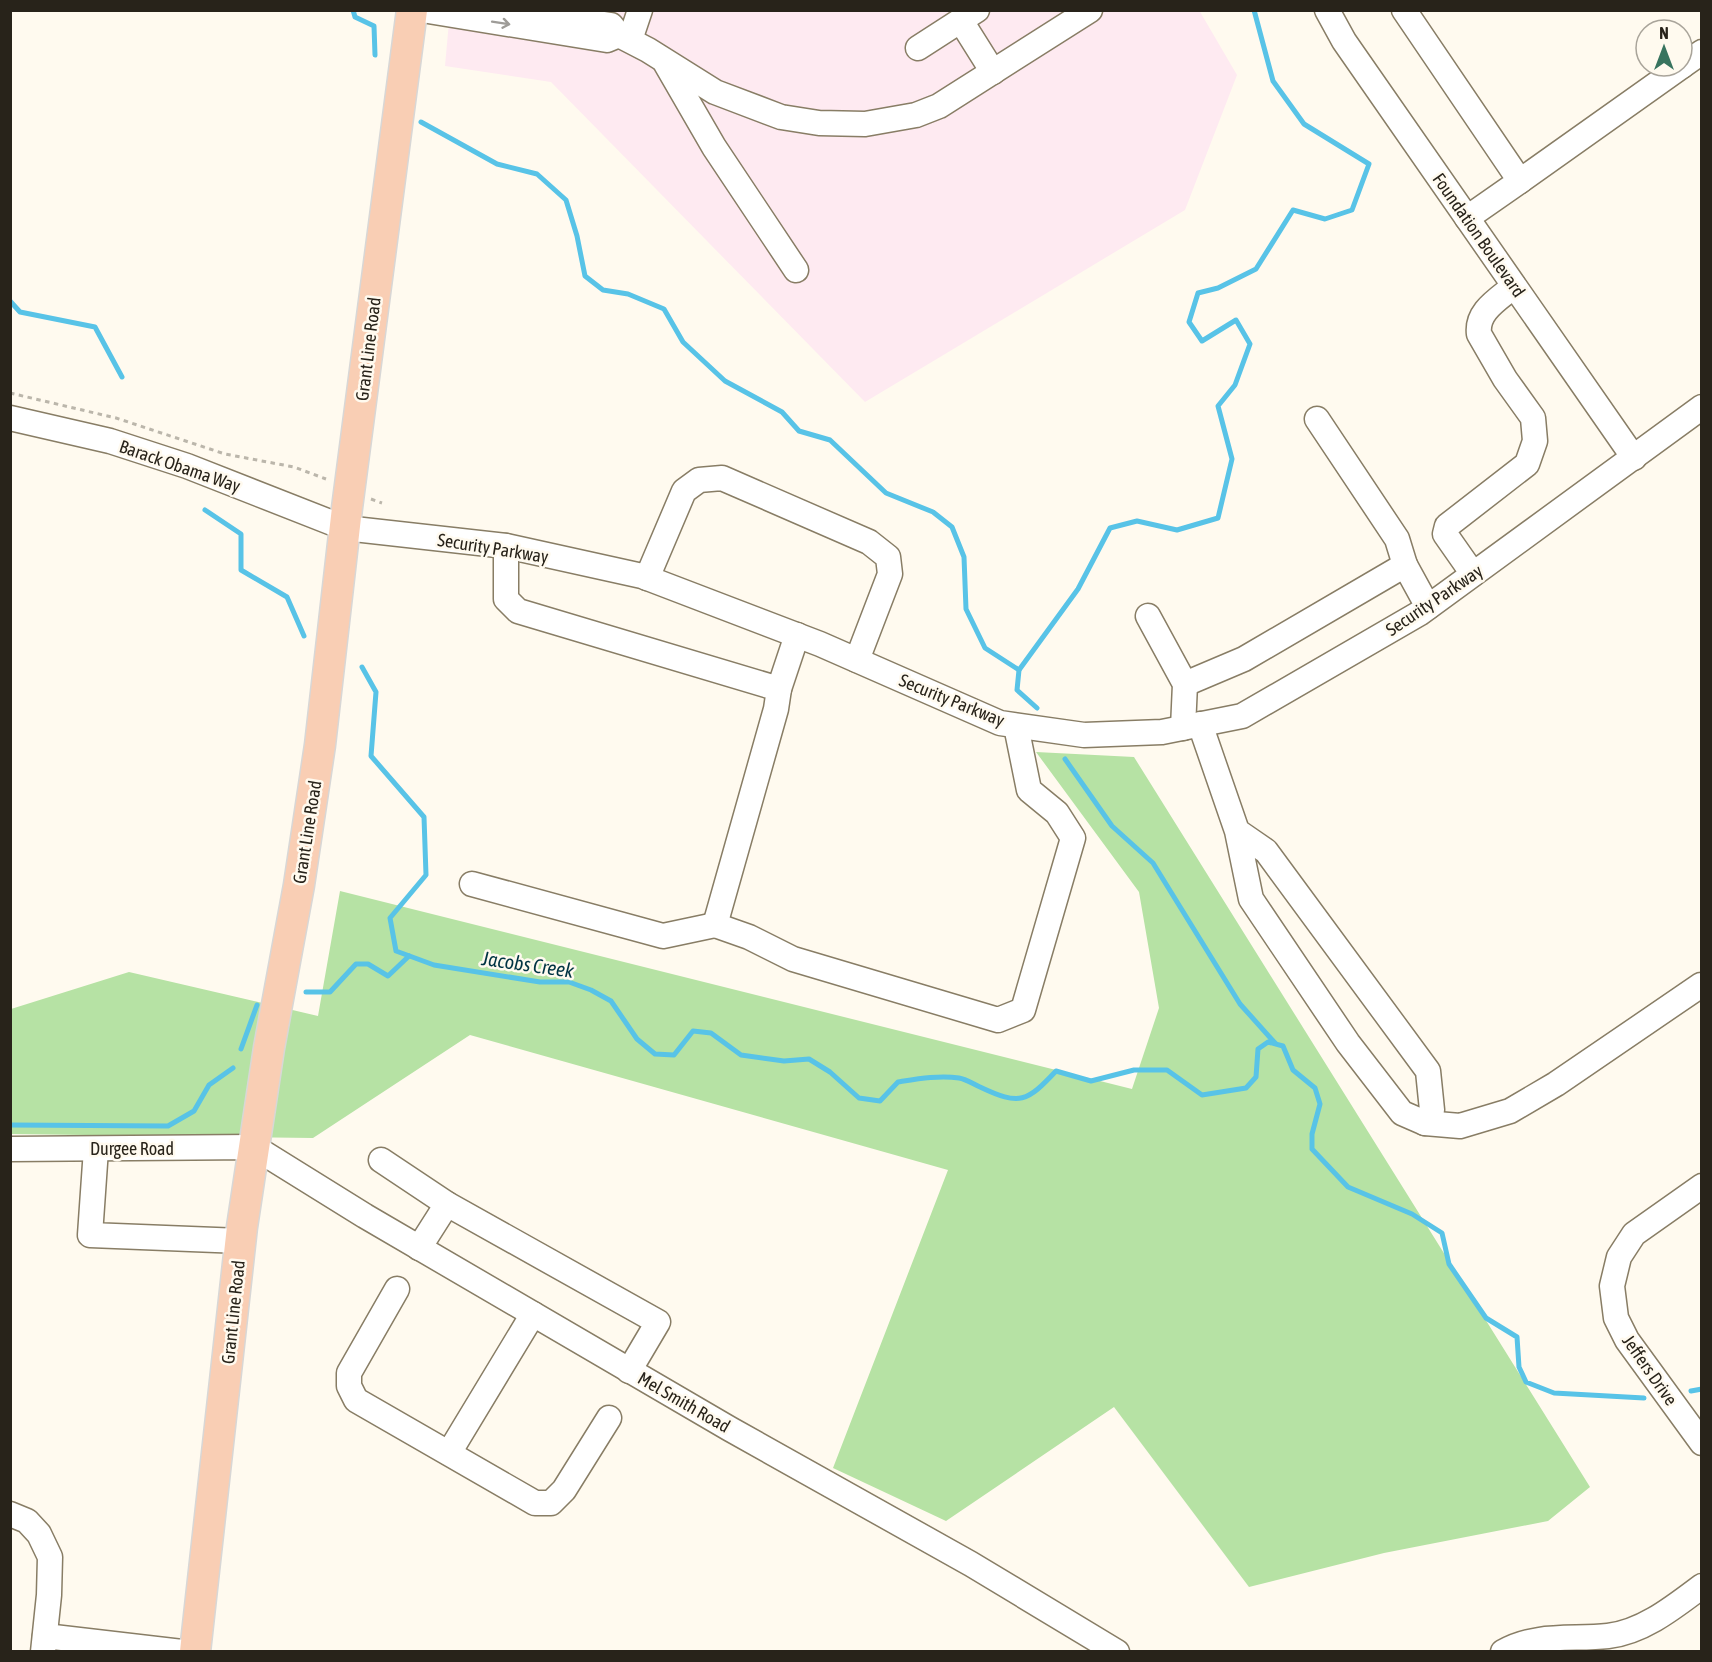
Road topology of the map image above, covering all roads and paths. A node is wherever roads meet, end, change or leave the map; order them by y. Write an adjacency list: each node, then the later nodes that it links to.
1 (412, 10): 24 (main road, Grant Line Road)
2 (422, 10): 9 (street, one-way to 9)
3 (511, 10): 9 (street)
4 (640, 10): 9 (street)
5 (1090, 10): 12 (street)
6 (1327, 10): 15 (street, Foundation Boulevard)
7 (1404, 10): 14 (street)
8 (969, 16): 10 (street); 12 (street)
9 (624, 38): 11 (street)
10 (918, 48)
11 (665, 62): 12 (street); 16 (street)
12 (993, 72)
13 (1665, 78): 14 (street)
14 (1520, 181): 15 (street)
15 (1467, 218): 17 (street, Foundation Boulevard)
16 (796, 270)
17 (1514, 286): 22 (street, Foundation Boulevard); 27 (street)
18 (10, 393): 23 (path)
19 (1701, 407): 22 (street, Security Parkway)
20 (10, 418): 24 (street, Barack Obama Way)
21 (1317, 419): 26 (street)
22 (1634, 458): 27 (street, Security Parkway)
23 (307, 471)
24 (345, 528): 25 (street, Security Parkway); 42 (main road, Grant Line Road)
25 (506, 546): 28 (street, Security Parkway); 34 (street)
26 (1405, 565): 29 (street); 33 (street)
27 (1473, 574): 29 (street, Security Parkway)
28 (647, 578): 31 (street, Security Parkway); 32 (street)
29 (1428, 607): 36 (street, Security Parkway)
30 (1148, 616): 33 (street)
31 (797, 635): 32 (street, Security Parkway); 34 (street)
32 (857, 660): 35 (street, Security Parkway)
33 (1185, 684): 36 (street)
34 (779, 689): 39 (street)
35 (1016, 726): 36 (street, Security Parkway); 39 (street)
36 (1192, 726): 37 (street)
37 (1237, 831): 41 (street); 41 (street)
38 (472, 884): 39 (street)
39 (715, 925)
40 (1701, 986): 41 (street)
41 (1425, 1123)
42 (254, 1147): 44 (street, Durgee Road); 48 (main road, Grant Line Road); 49 (street, Mel Smith Road)
43 (10, 1149): 44 (street, Durgee Road)
44 (96, 1149): 48 (street)
45 (381, 1160): 47 (street)
46 (1701, 1186): 54 (street, Jeffers Drive)
47 (447, 1204): 49 (street); 52 (street)
48 (241, 1241): 60 (main road, Grant Line Road)
49 (419, 1248): 51 (street, Mel Smith Road)
50 (397, 1289): 55 (street)
51 (533, 1314): 52 (street, Mel Smith Road); 55 (street)
52 (630, 1371): 61 (street, Mel Smith Road)
53 (609, 1418): 55 (street)
54 (1701, 1443)
55 (449, 1453)
56 (10, 1514): 58 (street)
57 (1701, 1586): 62 (street)
58 (44, 1644): 59 (street)
59 (182, 1652)
60 (195, 1652)
61 (1117, 1652)
62 (1503, 1652)

